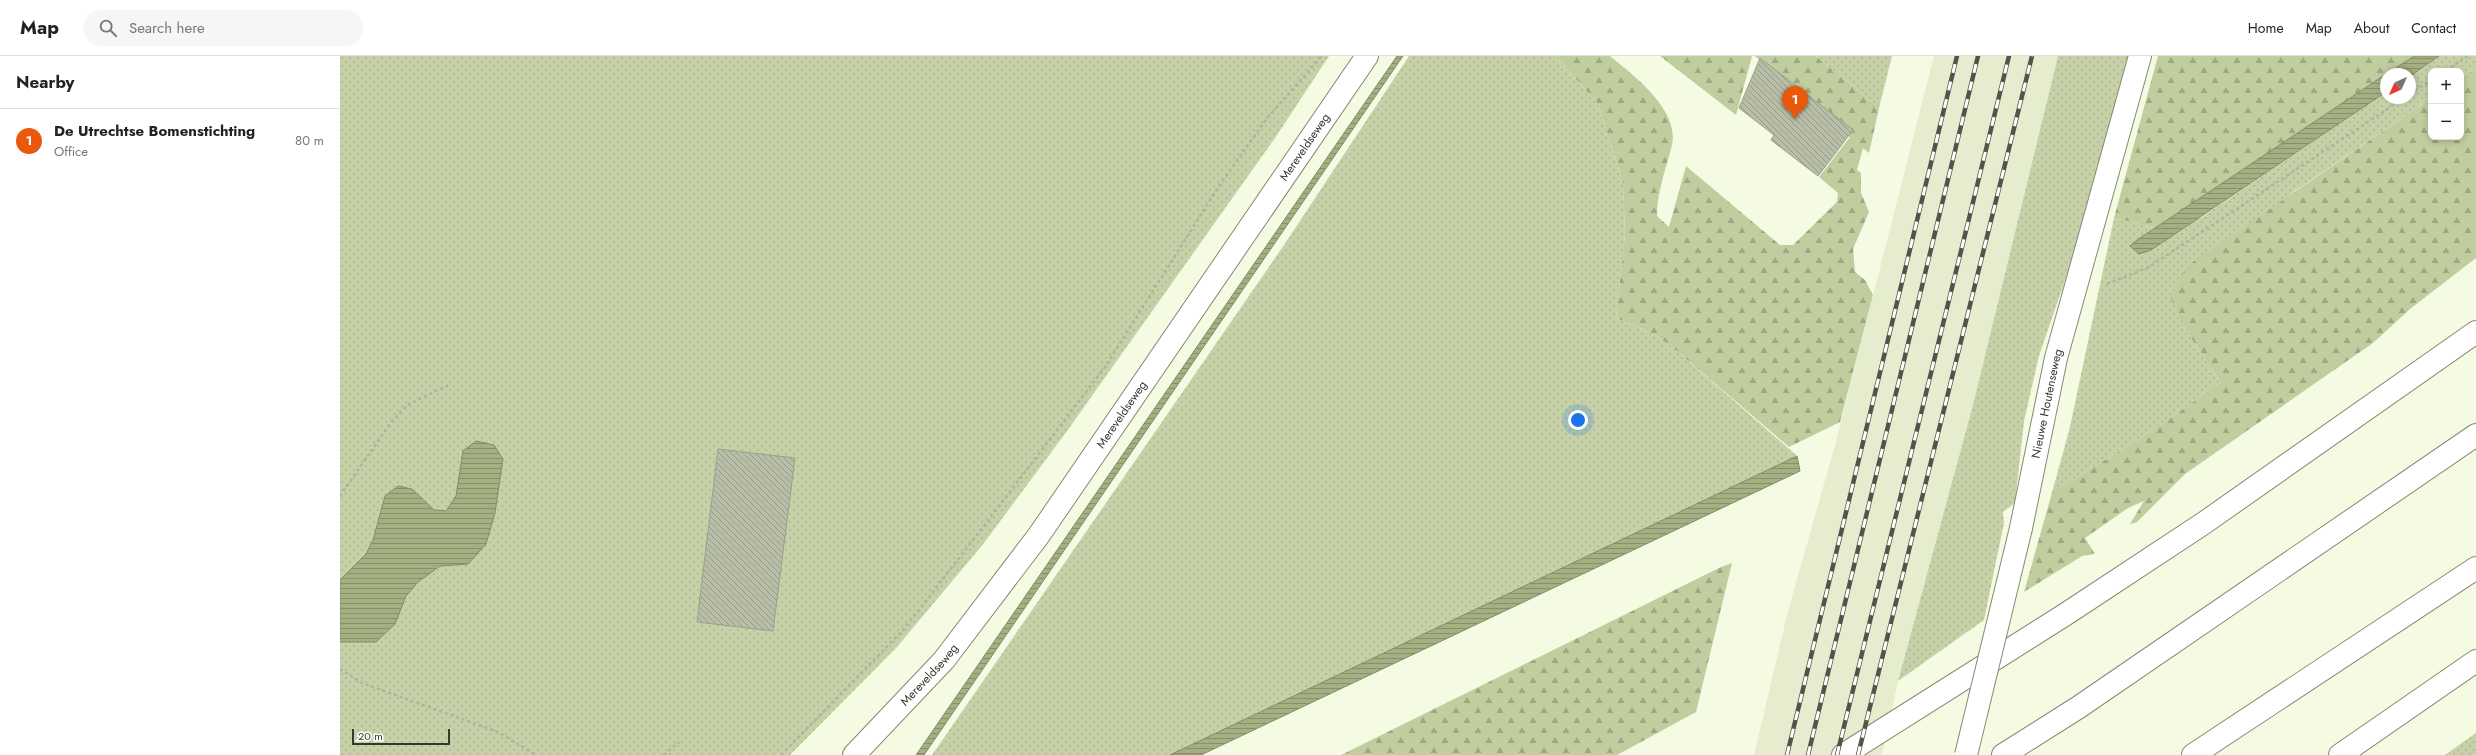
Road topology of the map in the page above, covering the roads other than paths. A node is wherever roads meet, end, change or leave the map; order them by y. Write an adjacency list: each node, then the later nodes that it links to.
1 (1367, 56): 7 (main road, Mereveldseweg)
2 (2140, 56): 9 (main road, Nieuwe Houtenseweg, bridge)
3 (2476, 332): 8 (main road)
4 (2476, 435): 10 (main road)
5 (2476, 568): 11 (main road)
6 (2476, 661): 12 (main road)
7 (854, 755)
8 (1843, 755)
9 (1966, 755)
10 (2003, 755)
11 (2193, 755)
12 (2340, 755)

